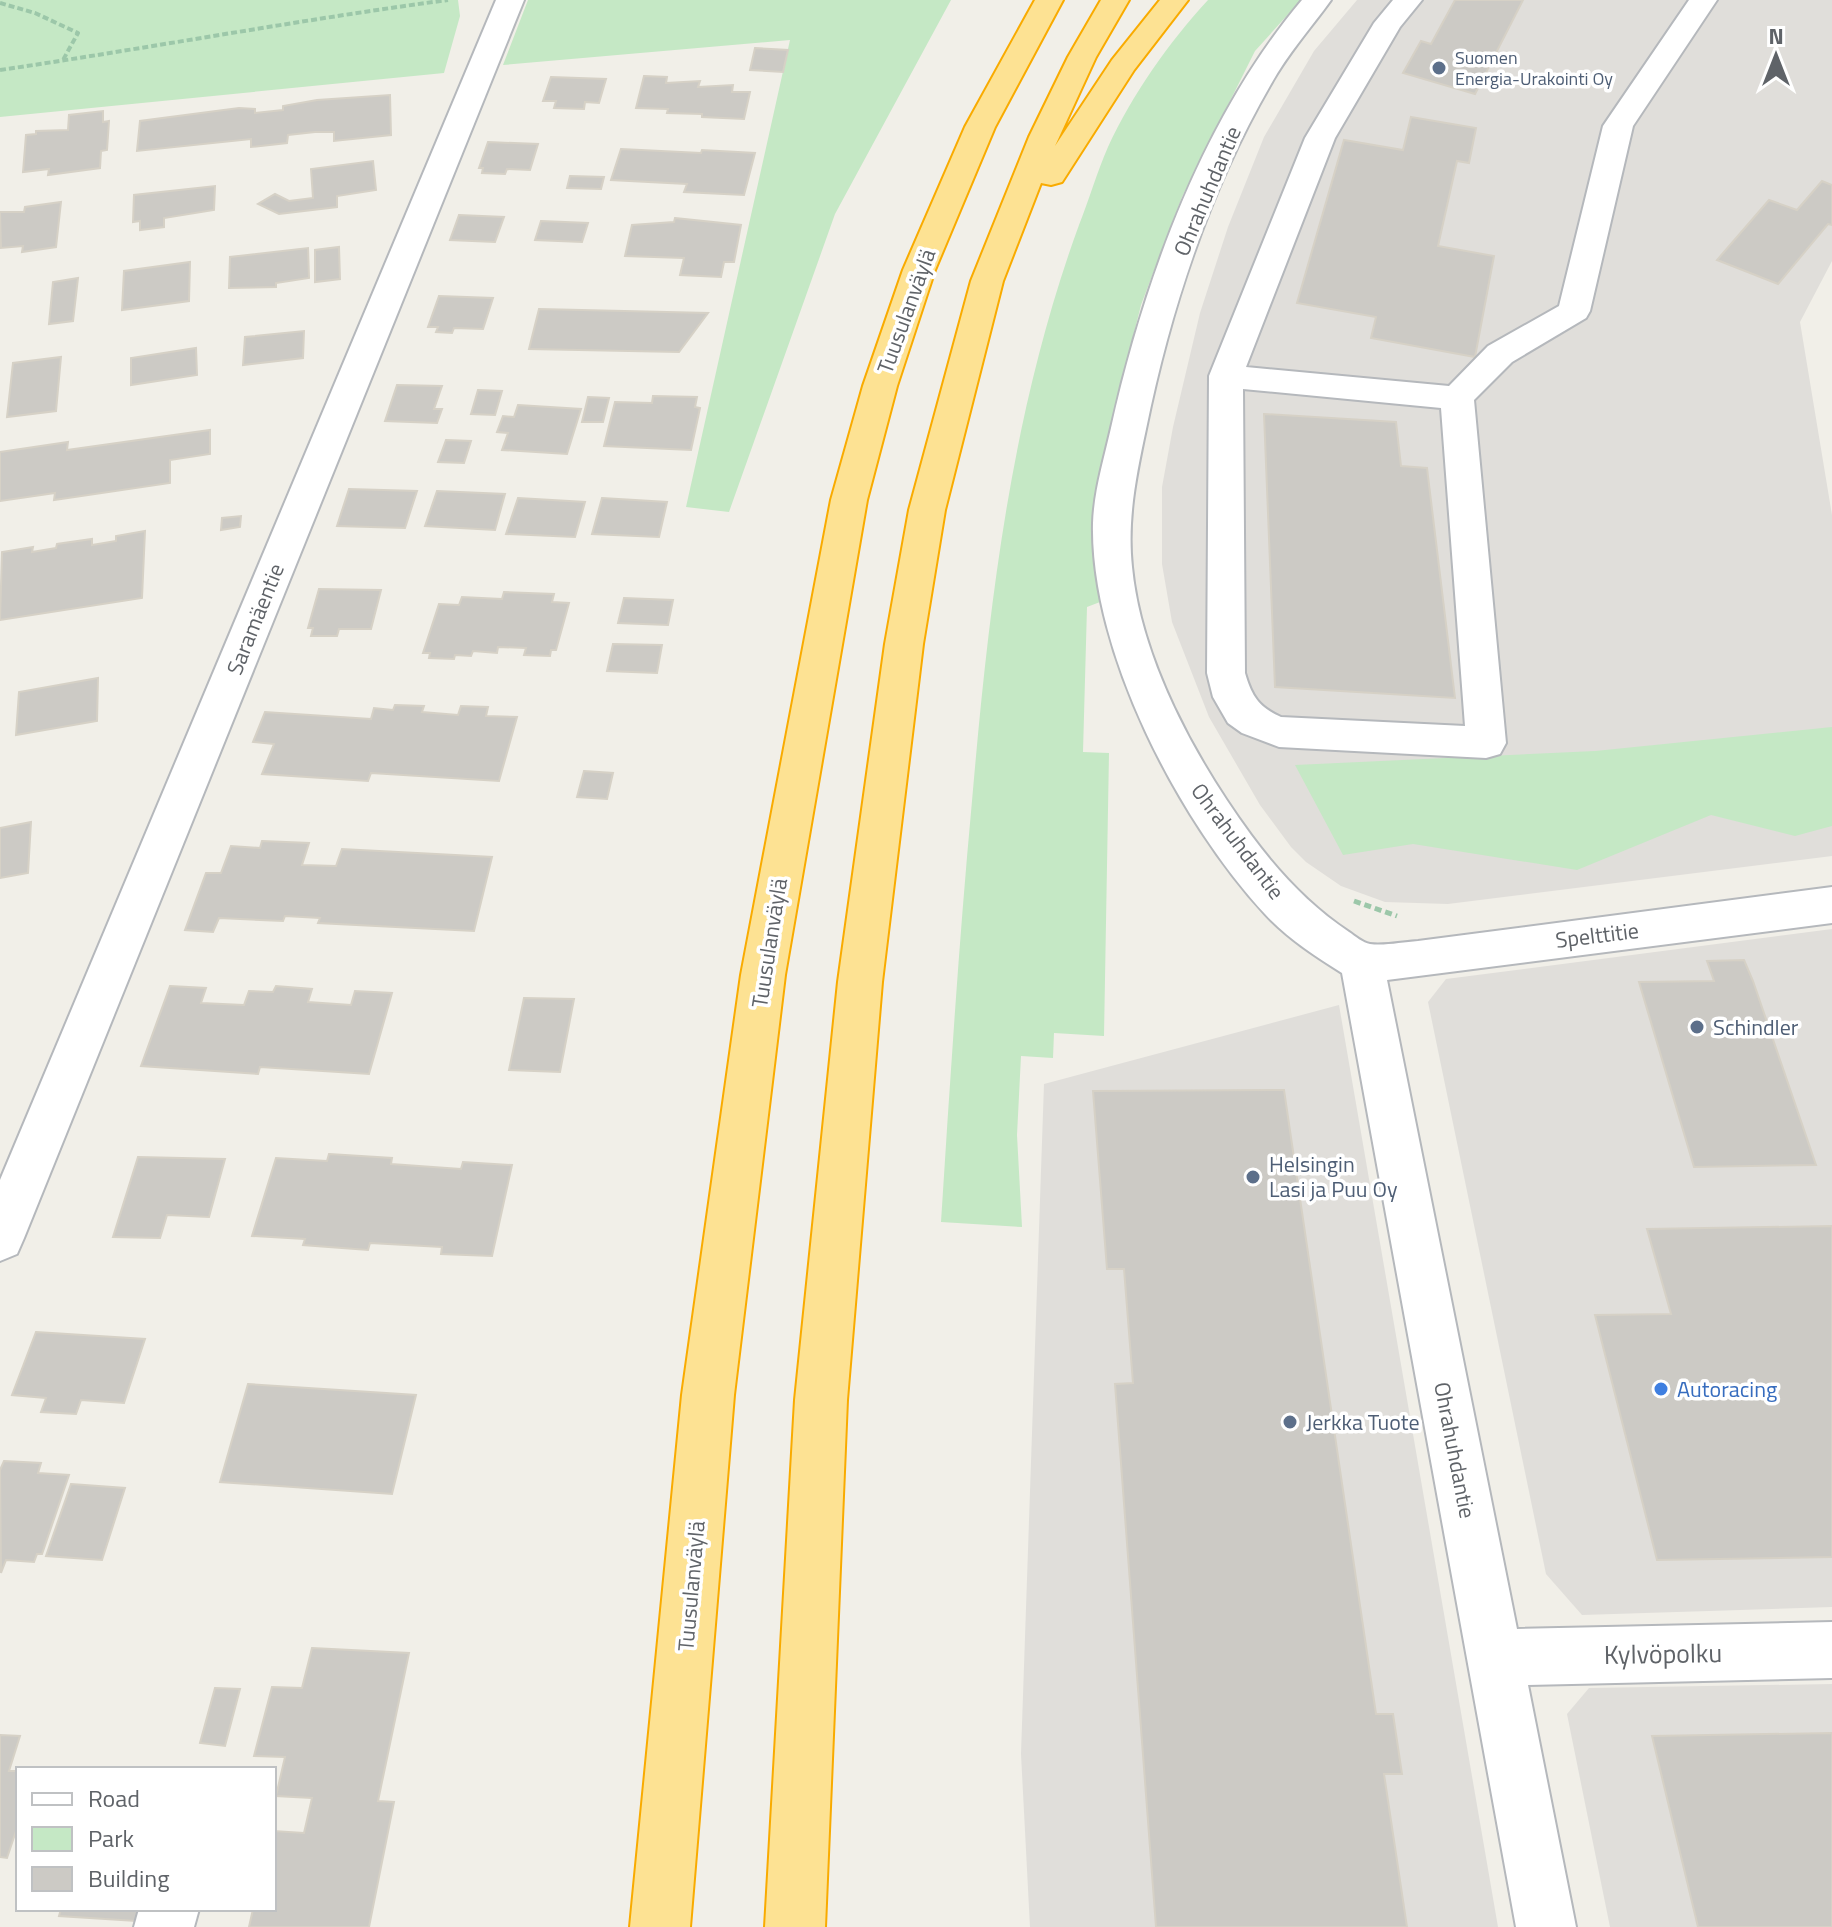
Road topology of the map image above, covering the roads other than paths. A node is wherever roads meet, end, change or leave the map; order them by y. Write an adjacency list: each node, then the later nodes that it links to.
1 (510, 0): 15 (street, Saramäentie)
2 (1026, 0): 9 (highway)
3 (1049, 0): 9 (highway, Tuusulanväylä)
4 (1115, 0): 10 (highway)
5 (1174, 0): 10 (highway)
6 (1317, 0): 14 (street, Ohrahuhdantie)
7 (1408, 0): 11 (street)
8 (1703, 0): 12 (street)
9 (1022, 46): 18 (highway, Tuusulanväylä)
10 (987, 281): 19 (highway)
11 (1226, 376): 12 (street); 12 (street)
12 (1457, 398)
13 (1832, 905): 14 (street, Spelttitie)
14 (1362, 963): 17 (street, Ohrahuhdantie)
15 (0, 1238)
16 (1832, 1650): 17 (street, Kylvöpolku)
17 (1495, 1658): 20 (street, Ohrahuhdantie)
18 (660, 1927)
19 (795, 1927)
20 (1546, 1927)

